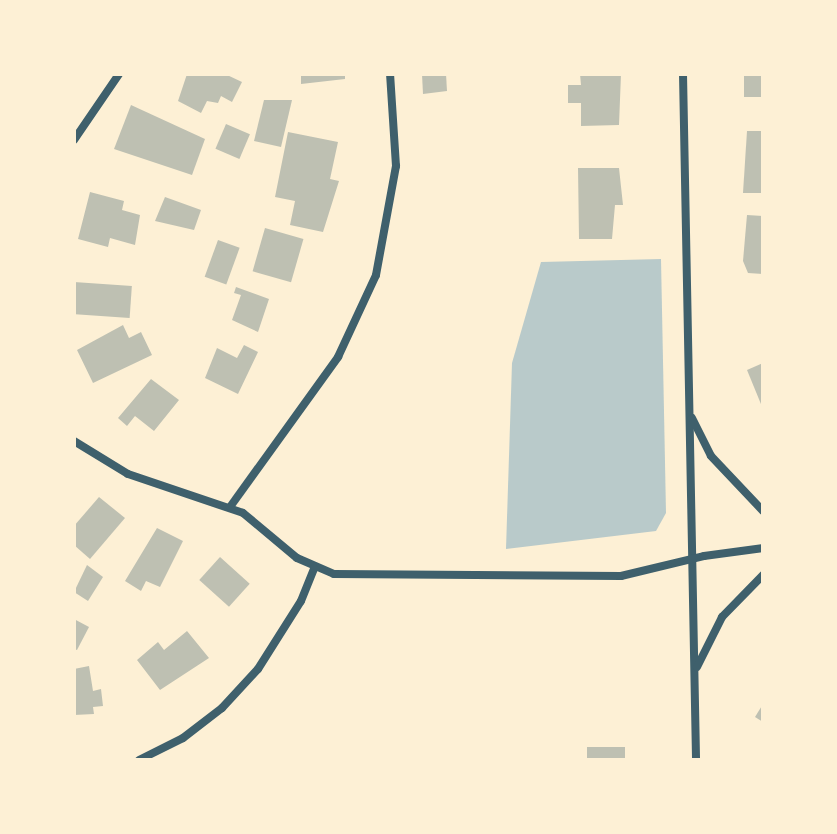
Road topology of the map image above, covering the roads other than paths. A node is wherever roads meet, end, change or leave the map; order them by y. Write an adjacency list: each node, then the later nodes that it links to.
1 (119, 74): 4 (street)
2 (390, 74): 7 (street)
3 (683, 74): 5 (street)
4 (74, 140)
5 (690, 413): 8 (street); 10 (street)
6 (74, 441): 7 (street)
7 (230, 507): 11 (street)
8 (763, 511)
9 (763, 548): 10 (street)
10 (692, 560): 11 (street); 13 (street)
11 (314, 568): 14 (street)
12 (763, 575): 13 (street)
13 (694, 678): 15 (street)
14 (139, 760)
15 (696, 760)

